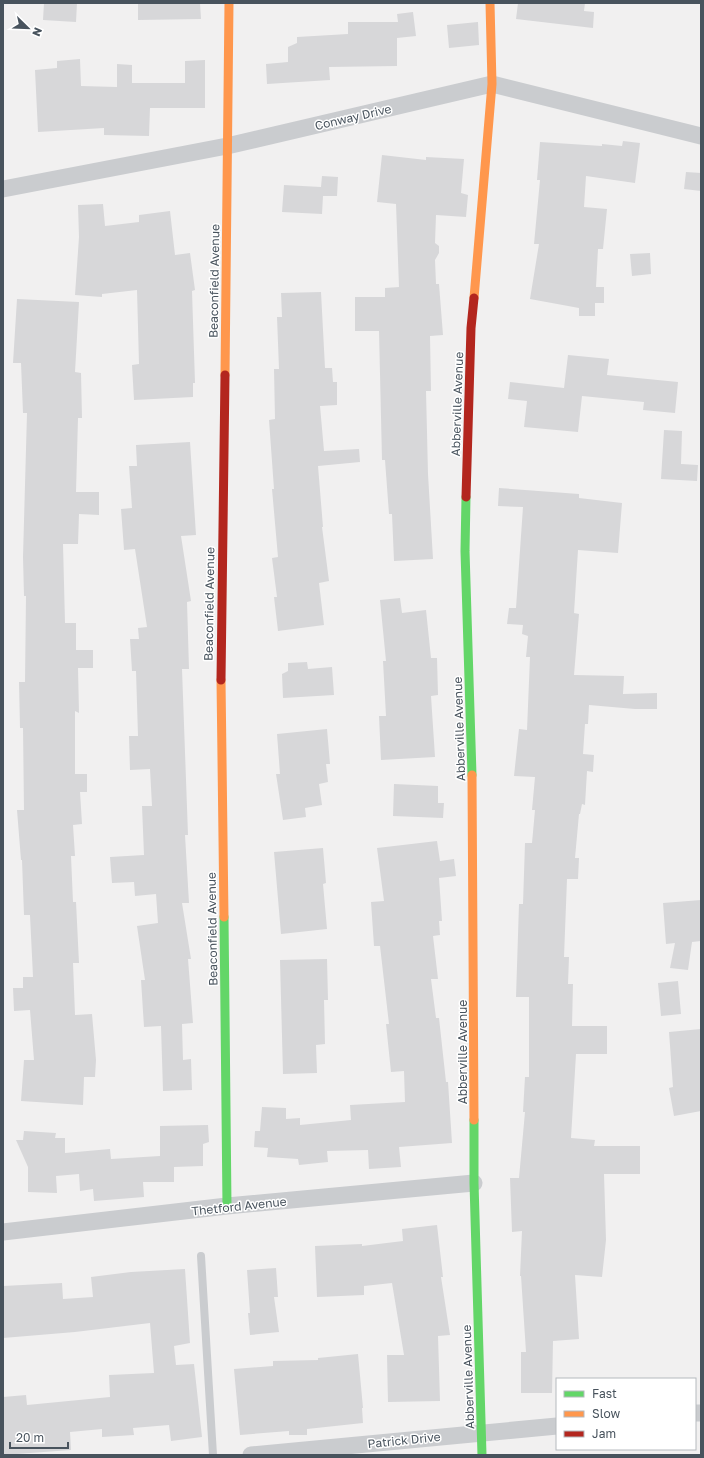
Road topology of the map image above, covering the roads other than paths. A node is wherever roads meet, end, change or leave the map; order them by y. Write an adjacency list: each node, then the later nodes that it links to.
1 (229, 3): 5 (street, Beaconfield Avenue)
2 (490, 3): 3 (street, Abberville Avenue)
3 (492, 84): 4 (street, Conway Drive); 5 (street, Conway Drive); 7 (street, Abberville Avenue)
4 (701, 136)
5 (227, 146): 6 (street, Conway Drive); 8 (street, Beaconfield Avenue)
6 (3, 189)
7 (474, 1183): 8 (street, Thetford Avenue); 12 (street, Abberville Avenue)
8 (227, 1206): 9 (street, Thetford Avenue)
9 (3, 1232)
10 (201, 1256): 13 (lane)
11 (556, 1426): 12 (street, Patrick Drive)
12 (481, 1433): 14 (street, Patrick Drive); 15 (street, Abberville Avenue)
13 (213, 1455)
14 (251, 1455)
15 (482, 1455)

